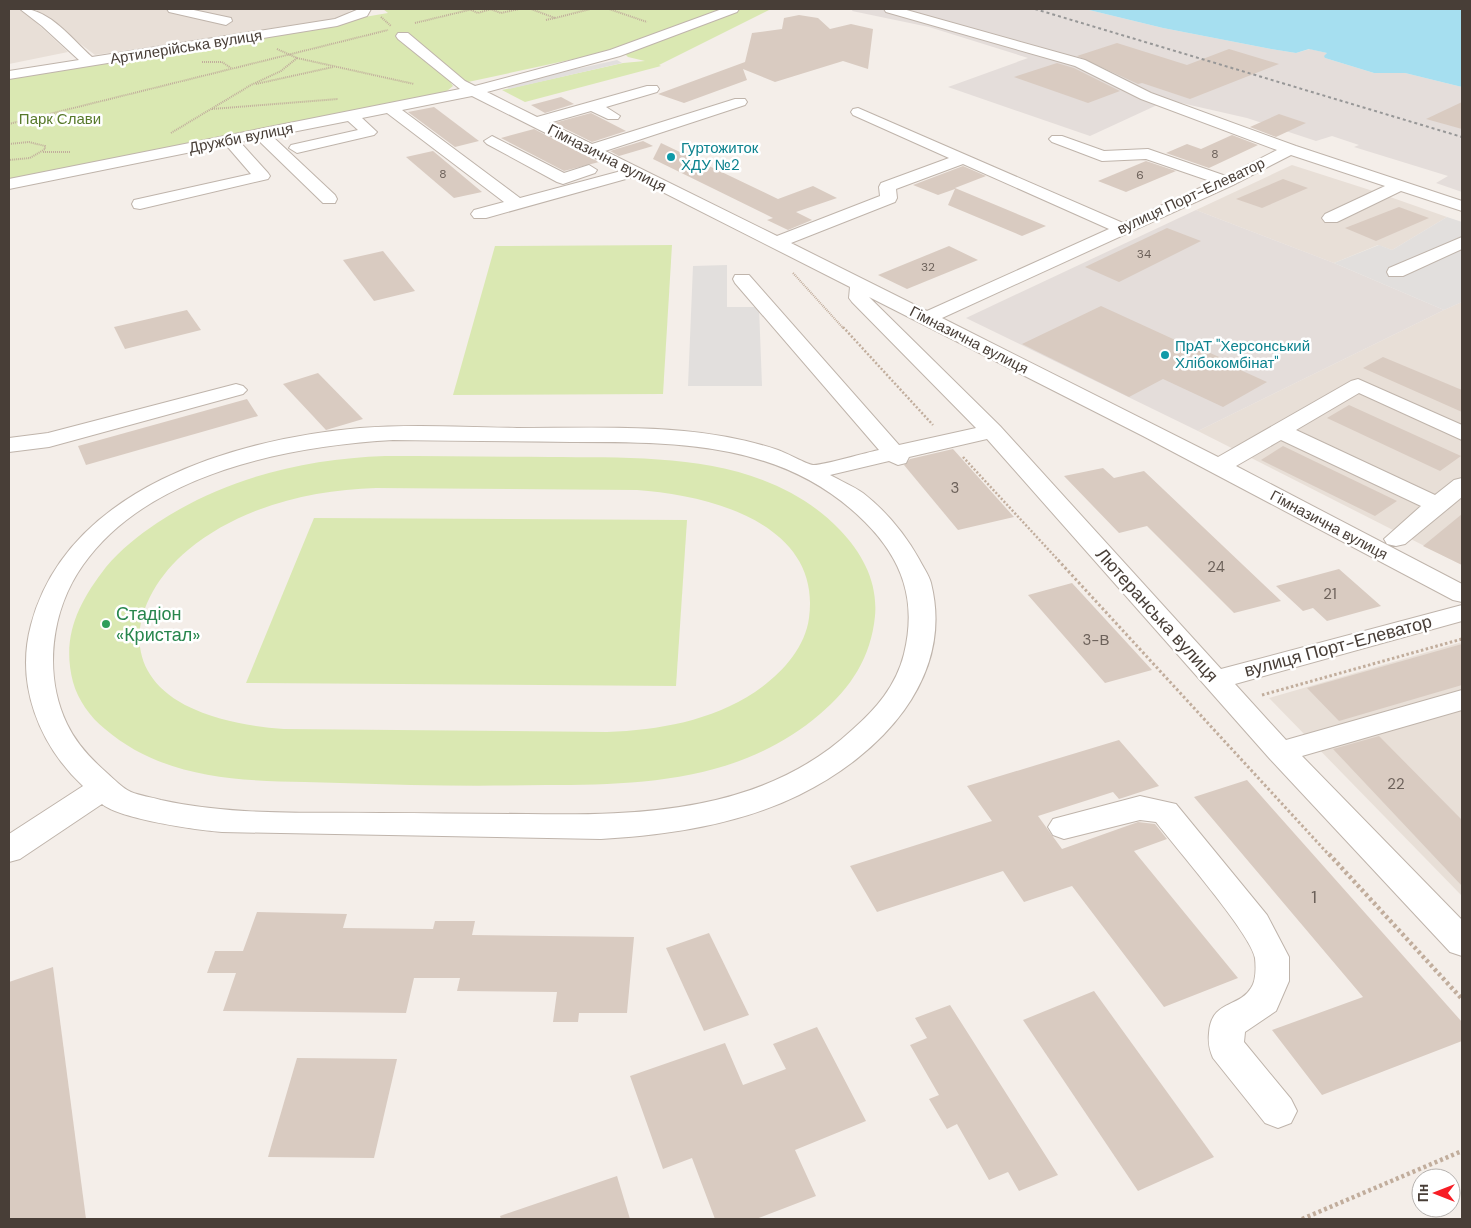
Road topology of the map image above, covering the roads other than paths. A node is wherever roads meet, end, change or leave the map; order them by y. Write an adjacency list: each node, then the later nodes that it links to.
1 (26, 9): 11 (street)
2 (173, 9): 7 (street)
3 (694, 9): 8 (street)
4 (733, 9): 8 (street, Дружби вулиця)
5 (890, 9): 27 (street)
6 (368, 11): 10 (street, Артилерійська вулиця)
7 (229, 15): 10 (street)
8 (713, 17): 14 (street, Дружби вулиця)
9 (398, 32): 14 (street, Гімназична вулиця)
10 (224, 41): 11 (street, Артилерійська вулиця)
11 (89, 62): 12 (street, Артилерійська вулиця)
12 (9, 75)
13 (652, 90): 16 (street)
14 (472, 91): 17 (street, Дружби вулиця); 21 (street, Гімназична вулиця)
15 (740, 102): 28 (street)
16 (593, 106): 20 (street); 21 (street)
17 (390, 108): 19 (street, Дружби вулиця); 37 (street)
18 (858, 112): 29 (street)
19 (351, 116): 22 (street, Дружби вулиця); 26 (street)
20 (613, 116)
21 (535, 122): 28 (street, Гімназична вулиця)
22 (261, 134): 24 (street, Дружби вулиця); 35 (street)
23 (1057, 139): 32 (street)
24 (230, 140): 33 (street, Дружби вулиця); 36 (street)
25 (492, 140): 30 (street)
26 (297, 148)
27 (1290, 149): 32 (street, вулиця Порт-Елеватор); 34 (street)
28 (592, 150): 30 (street, Гімназична вулиця)
29 (964, 158): 41 (street); 42 (street)
30 (616, 162): 31 (street, Гімназична вулиця)
31 (635, 172): 37 (street); 42 (street, Гімназична вулиця)
32 (1227, 182): 41 (street, вулиця Порт-Елеватор)
33 (9, 184)
34 (1398, 186): 38 (street); 40 (street)
35 (329, 199)
36 (140, 204)
37 (516, 204): 39 (street)
38 (1462, 206)
39 (480, 214)
40 (1331, 218)
41 (1123, 229): 47 (street, вулиця Порт-Елеватор)
42 (775, 242): 46 (street, Гімназична вулиця)
43 (1462, 242): 44 (street)
44 (1396, 272)
45 (742, 279): 53 (street)
46 (860, 286): 47 (street, Гімназична вулиця); 49 (street, Лютеранська вулиця)
47 (927, 318): 54 (street, Гімназична вулиця)
48 (236, 390): 52 (street)
49 (992, 431): 53 (street); 62 (street, Лютеранська вулиця)
50 (1280, 431): 51 (street); 54 (street); 57 (street)
51 (1462, 433)
52 (9, 446)
53 (896, 456): 55 (street)
54 (1218, 467): 59 (street, Гімназична вулиця)
55 (812, 472): 61 (street); 66 (street)
56 (1462, 486): 57 (street)
57 (1437, 505): 58 (street)
58 (1396, 539)
59 (1462, 594)
60 (1462, 613): 62 (street, вулиця Порт-Елеватор)
61 (16, 660)
62 (1214, 680): 65 (street, Лютеранська вулиця)
63 (1462, 700): 65 (street)
64 (26, 720): 66 (street)
65 (1280, 752): 69 (street, Лютеранська вулиця)
66 (100, 790): 68 (street)
67 (1064, 827): 70 (street)
68 (9, 850)
69 (1462, 942)
70 (1278, 1111)

